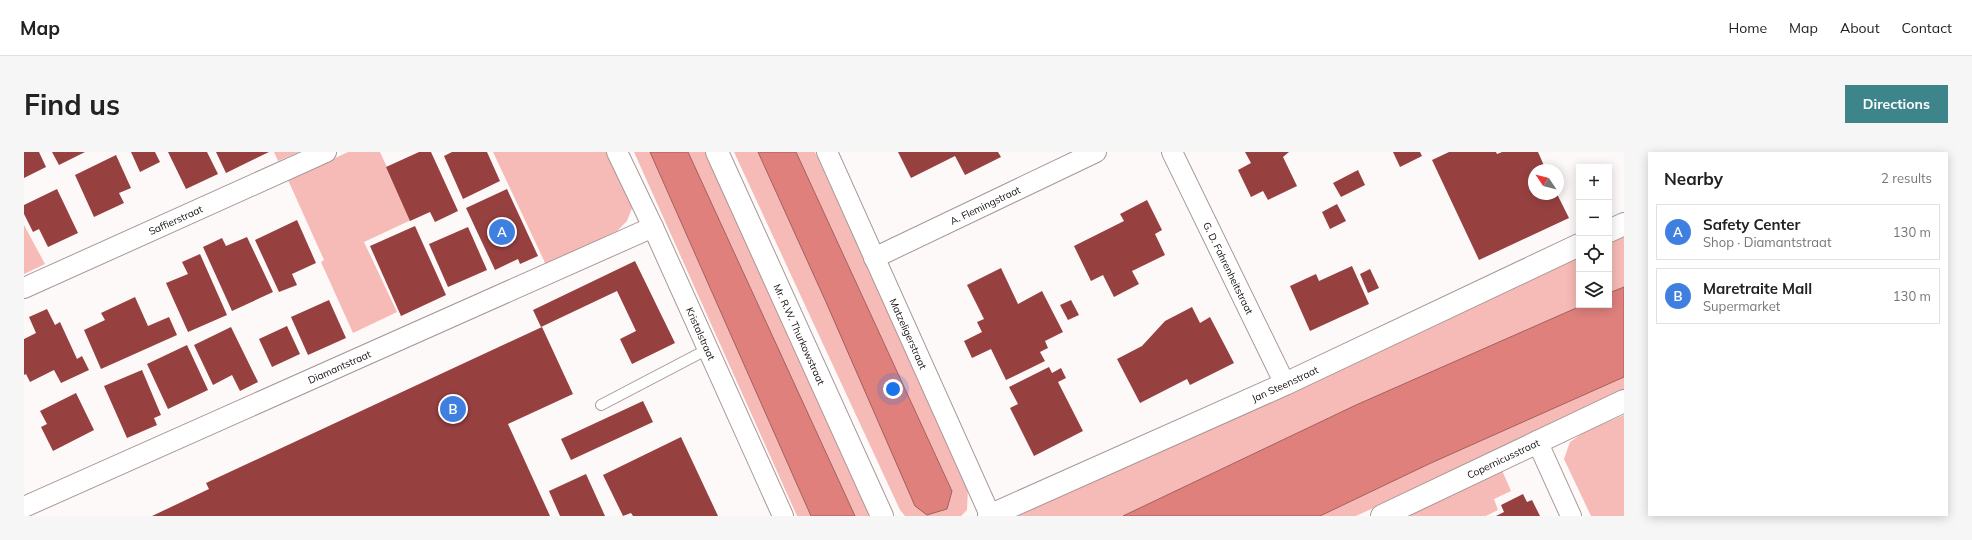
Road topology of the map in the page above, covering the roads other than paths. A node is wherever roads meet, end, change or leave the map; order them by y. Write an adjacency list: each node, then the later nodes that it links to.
1 (326, 152): 12 (street, Saffierstraat)
2 (618, 152): 8 (street, Kristalstraat)
3 (717, 152): 20 (street, Mr. R.W. Thurkowstraat)
4 (827, 152): 11 (street, Matzeligerstraat)
5 (1096, 152): 11 (street, A. Flemingstraat)
6 (1172, 152): 14 (street, G. D. Fahrenheitstraat)
7 (1624, 224): 9 (street)
8 (653, 226): 13 (street, Kristalstraat); 18 (street, Diamantstraat)
9 (1612, 230)
10 (1576, 246): 14 (street, Jan Steenstraat)
11 (874, 258): 21 (street, Matzeligerstraat)
12 (24, 288)
13 (708, 349): 16 (lane); 19 (street, Kristalstraat)
14 (1285, 384): 21 (street, Jan Steenstraat)
15 (1624, 401): 17 (street, Copernicusstraat)
16 (601, 405)
17 (1537, 441): 22 (street, Copernicusstraat); 23 (street)
18 (28, 505)
19 (783, 516)
20 (882, 516)
21 (989, 516)
22 (1382, 516)
23 (1570, 516)

